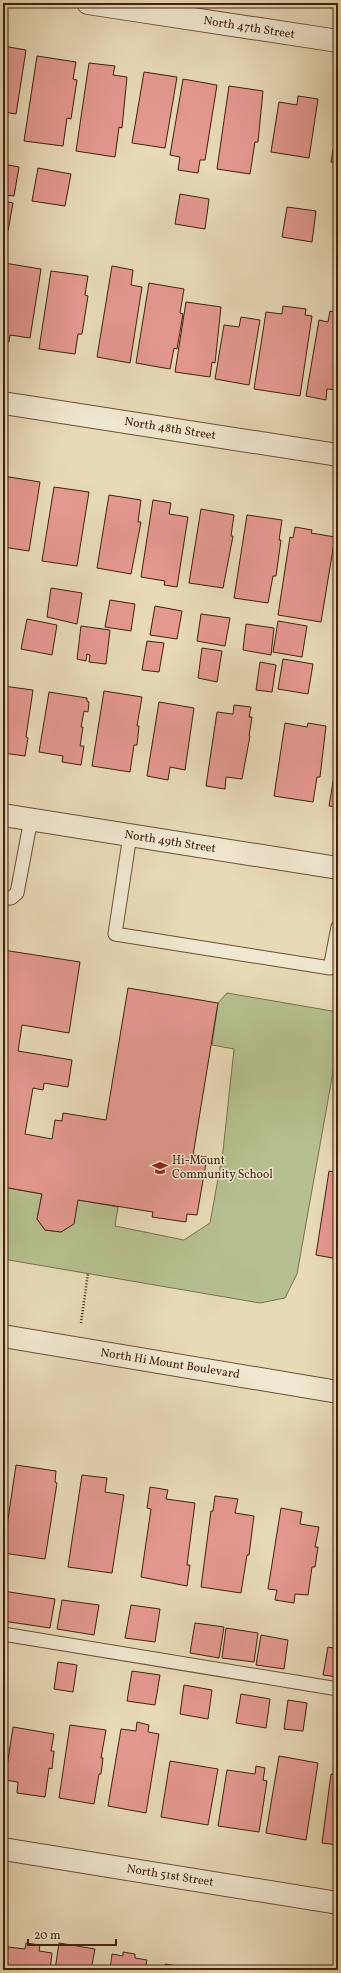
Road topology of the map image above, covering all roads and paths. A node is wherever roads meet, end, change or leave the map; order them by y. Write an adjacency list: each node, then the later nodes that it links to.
1 (88, 3): 2 (street, North 47th Street)
2 (338, 41)
3 (3, 404): 4 (street, North 48th Street)
4 (338, 455)
5 (3, 815): 6 (street, North 49th Street)
6 (31, 820): 7 (street, North 49th Street); 9 (lane)
7 (130, 836): 8 (street, North 49th Street); 10 (lane)
8 (338, 868)
9 (3, 898)
10 (338, 927)
11 (88, 1273): 13 (path)
12 (3, 1336): 13 (street, North Hi Mount Boulevard)
13 (77, 1349): 14 (street, North Hi Mount Boulevard)
14 (338, 1392)
15 (3, 1634): 16 (lane)
16 (338, 1689)
17 (3, 1850): 18 (street, North 51st Street)
18 (338, 1903)

